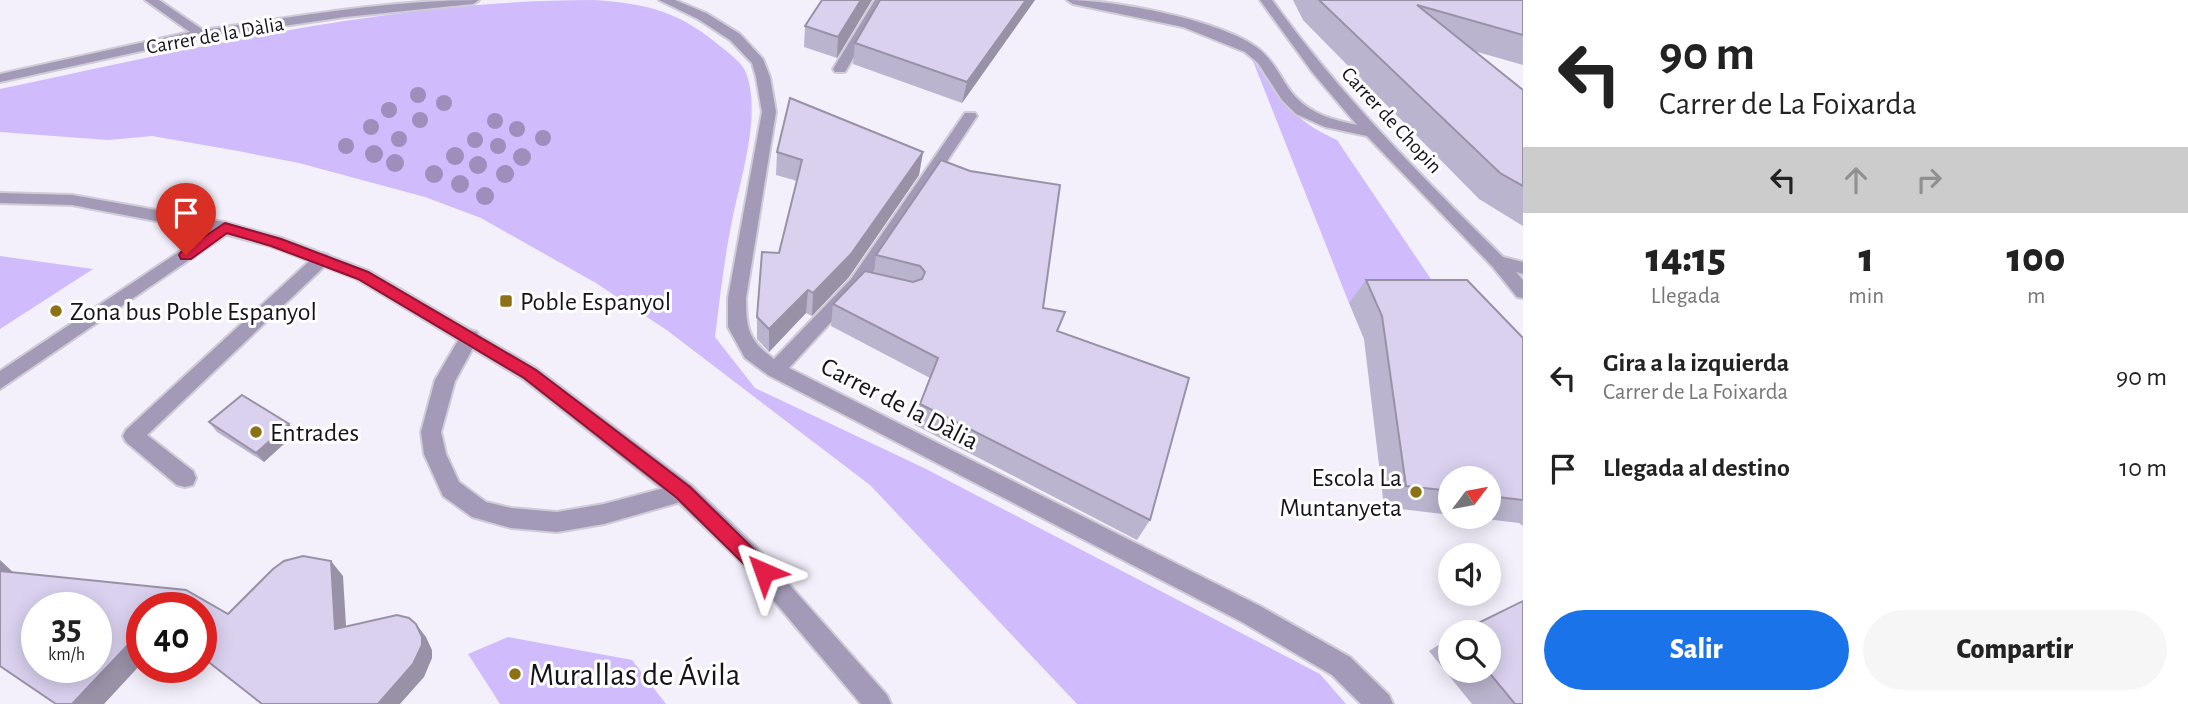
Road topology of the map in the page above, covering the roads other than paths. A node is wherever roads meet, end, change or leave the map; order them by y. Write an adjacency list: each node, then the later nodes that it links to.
1 (151, 0): 7 (street)
2 (473, 0): 7 (street, Carrer de la Dàlia)
3 (665, 0): 19 (street, Carrer de la Dàlia)
4 (881, 0): 8 (street)
5 (1073, 0): 11 (street)
6 (1266, 0): 11 (street, Carrer de Chopin)
7 (201, 34): 9 (street, Carrer de la Dàlia)
8 (840, 69)
9 (0, 78)
10 (970, 116): 19 (street)
11 (1373, 133): 15 (street, Carrer de Chopin)
12 (0, 198): 13 (street)
13 (225, 228): 14 (street); 20 (street)
14 (321, 260): 18 (street); 21 (street)
15 (1497, 261): 16 (street); 17 (street, Carrer de Chopin)
16 (1523, 268)
17 (1523, 292)
18 (470, 337): 22 (street); 22 (street)
19 (775, 370): 24 (street, Carrer de la Dàlia)
20 (0, 381)
21 (185, 478)
22 (683, 492): 23 (street)
23 (878, 704)
24 (1380, 704)

